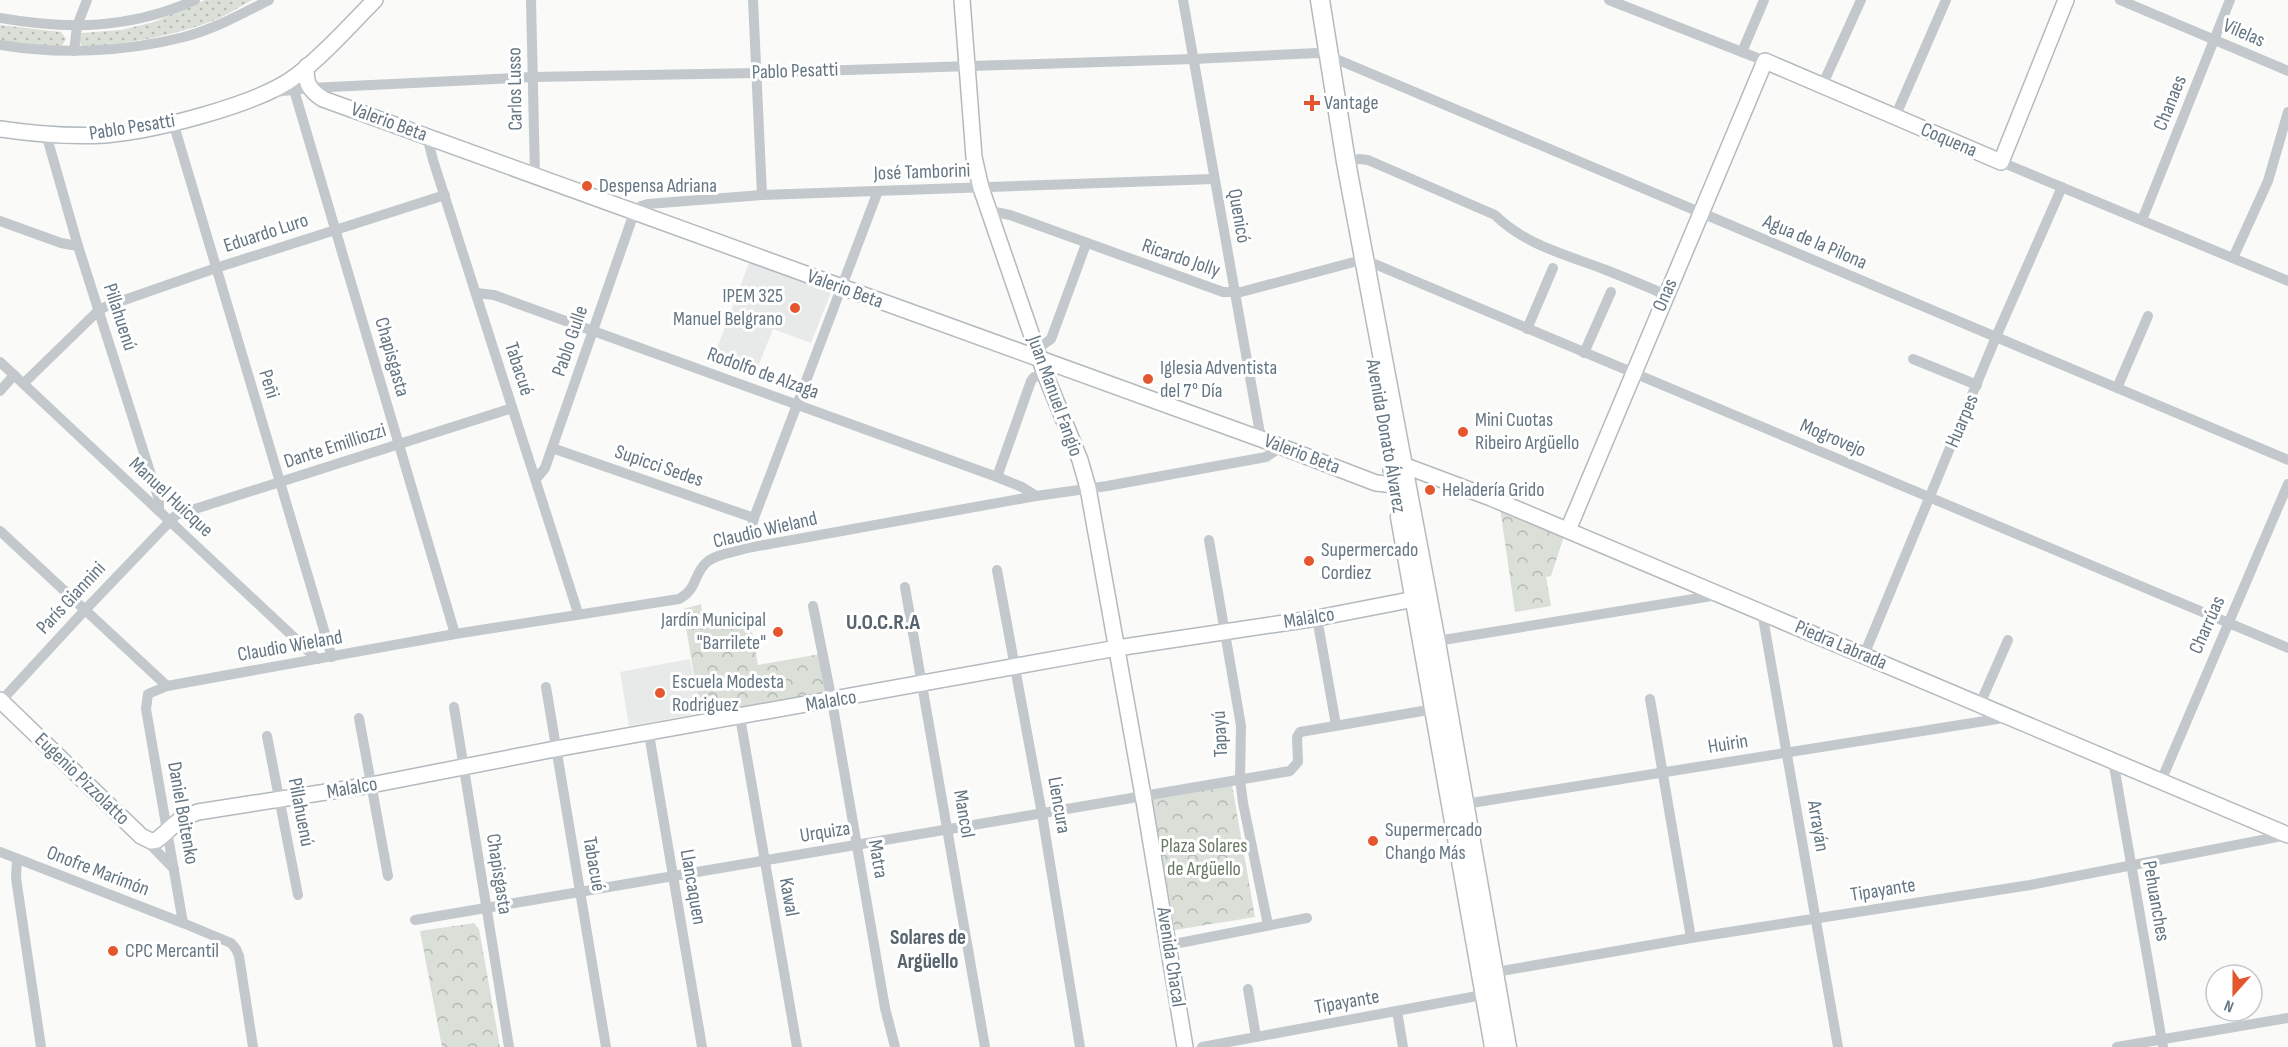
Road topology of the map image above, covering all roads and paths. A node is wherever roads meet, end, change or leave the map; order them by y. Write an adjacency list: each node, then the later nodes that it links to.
1 (87, 0): 19 (street)
2 (195, 0): 19 (street)
3 (269, 0): 22 (street)
4 (375, 0): 27 (main road, Pablo Pesatti)
5 (531, 0): 31 (street, Carlos Lusso)
6 (753, 0): 30 (street)
7 (962, 0): 28 (main road, Juan Manuel Fangio)
8 (1183, 0): 25 (street, Quenicó)
9 (1308, 0): 24 (main road, Avenida Donato Álvarez)
10 (1320, 0): 24 (main road, Avenida Donato Álvarez)
11 (1609, 0): 23 (street, Coquena)
12 (1764, 0): 23 (street)
13 (1861, 0): 32 (street)
14 (1946, 0): 37 (street)
15 (2066, 0): 43 (main road)
16 (2120, 0): 20 (street, Vilelas)
17 (2230, 0): 20 (street, Chanaes)
18 (0, 18): 19 (street)
19 (77, 26): 22 (street)
20 (2215, 40): 29 (street, Vilelas); 54 (street, Chanaes)
21 (0, 45): 22 (street)
22 (74, 51)
23 (1742, 52): 26 (street, Coquena)
24 (1323, 54): 25 (street, Pablo Pesatti); 42 (main road, Avenida Donato Álvarez); 53 (street, Agua de la Pilona); 60 (main road, Avenida Donato Álvarez)
25 (1193, 59): 28 (street, Pablo Pesatti); 45 (street, Quenicó)
26 (1765, 61): 32 (main road, Coquena); 53 (main road, Onas)
27 (307, 66): 33 (main road); 35 (main road, Pablo Pesatti)
28 (967, 66): 30 (street, Pablo Pesatti); 47 (main road, Juan Manuel Fangio)
29 (2288, 71)
30 (757, 73): 31 (street, Pablo Pesatti); 50 (street)
31 (533, 77): 33 (street, Pablo Pesatti); 44 (street, Carlos Lusso)
32 (1822, 86): 37 (main road, Coquena)
33 (310, 88): 34 (street, Pablo Pesatti); 41 (main road, Valerio Beta)
34 (294, 90): 35 (street, Pablo Pesatti); 56 (street, Chapisgasta)
35 (261, 94): 38 (main road, Pablo Pesatti)
36 (2288, 112): 59 (street)
37 (1895, 117): 43 (main road, Coquena)
38 (173, 122): 40 (main road, Pablo Pesatti); 61 (street, Peñi)
39 (0, 129): 40 (main road, Pablo Pesatti)
40 (46, 134): 58 (street, Pillahuenú)
41 (427, 136): 44 (main road, Valerio Beta); 49 (street, Tabacué)
42 (1346, 162): 60 (main road, Avenida Donato Álvarez); 68 (street)
43 (2001, 162): 46 (street, Coquena)
44 (535, 176): 52 (main road, Valerio Beta)
45 (1214, 179): 47 (street, José Tamborini); 67 (street, Quenicó)
46 (2062, 187): 54 (street, Coquena); 73 (street, Huarpes)
47 (981, 188): 48 (street, José Tamborini); 51 (main road, Juan Manuel Fangio)
48 (878, 191): 50 (street, José Tamborini); 64 (street)
49 (444, 195): 56 (street, Eduardo Luro); 66 (street, Tabacué)
50 (762, 195): 52 (street, José Tamborini)
51 (990, 211): 57 (street, Ricardo Jolly); 76 (main road, Juan Manuel Fangio)
52 (634, 213): 64 (main road, Valerio Beta); 72 (street, Pablo Gulle)
53 (1700, 213): 68 (main road, Onas); 73 (street, Agua de la Pilona)
54 (2142, 220): 59 (street, Coquena)
55 (0, 221): 58 (street)
56 (336, 230): 61 (street, Eduardo Luro); 87 (street, Chapisgasta)
57 (1086, 244): 67 (street, Ricardo Jolly); 76 (street)
58 (78, 246): 69 (street, Pillahuenú)
59 (2233, 258): 63 (street, Coquena)
60 (1359, 262): 67 (street, Ricardo Jolly); 71 (street, Mogrovejo); 91 (main road, Avenida Donato Álvarez)
61 (216, 268): 69 (street, Eduardo Luro); 94 (street, Peñi)
62 (1553, 268): 71 (street)
63 (2288, 281)
64 (841, 287): 76 (main road, Valerio Beta); 84 (street)
65 (1611, 292): 74 (street)
66 (476, 293): 72 (street, Rodolfo de Alzaga); 85 (street, Tabacué)
67 (1235, 293): 86 (street, Quenicó)
68 (1666, 295): 78 (main road, Onas)
69 (99, 310): 80 (street); 99 (street, Pillahuenú)
70 (2148, 316): 82 (street)
71 (1527, 329): 74 (street, Mogrovejo)
72 (593, 330): 84 (street, Rodolfo de Alzaga); 89 (street, Pablo Gulle)
73 (1996, 337): 81 (street, Huarpes); 82 (street, Agua de la Pilona)
74 (1584, 353): 78 (street, Mogrovejo)
75 (1913, 359): 81 (street)
76 (1041, 361): 86 (main road, Valerio Beta); 92 (street); 96 (main road, Juan Manuel Fangio)
77 (0, 362): 79 (street, Manuel Huicque)
78 (1633, 374): 98 (street, Mogrovejo); 102 (main road, Onas)
79 (14, 375): 80 (street, Manuel Huicque); 83 (street)
80 (24, 383): 99 (street, Manuel Huicque)
81 (1977, 385): 98 (street, Huarpes)
82 (2117, 388): 90 (street, Agua de la Pilona)
83 (0, 391)
84 (796, 404): 92 (street, Rodolfo de Alzaga); 100 (street)
85 (512, 408): 87 (street, Dante Emilliozzi); 93 (street, Tabacué)
86 (1261, 438): 88 (main road, Valerio Beta)
87 (399, 445): 94 (street, Dante Emilliozzi); 117 (street, Chapisgasta)
88 (1281, 447): 91 (main road, Valerio Beta); 96 (street, Claudio Wieland)
89 (552, 448): 93 (street, Pablo Gulle); 100 (street, Supicci Sedes)
90 (2288, 460)
91 (1399, 475): 102 (main road, Piedra Labrada); 109 (main road, Avenida Donato Álvarez)
92 (997, 477): 97 (street, Rodolfo de Alzaga)
93 (536, 479): 113 (street, Tabacué)
94 (280, 482): 101 (street, Dante Emilliozzi); 123 (street, Peñi)
95 (2288, 484): 115 (street, Charrúas)
96 (1088, 488): 97 (street, Claudio Wieland); 120 (main road, Juan Manuel Fangio)
97 (1036, 496): 105 (street, Claudio Wieland)
98 (1929, 498): 115 (street, Mogrovejo); 122 (street, Huarpes)
99 (159, 511): 101 (street, Manuel Huicque)
100 (754, 518): 105 (street)
101 (170, 520): 111 (street, París Giannini); 124 (street, Manuel Huicque)
102 (1568, 530): 108 (main road, Piedra Labrada)
103 (0, 531): 111 (street)
104 (1209, 540): 116 (street, Tapayú)
105 (747, 548): 113 (street, Claudio Wieland)
106 (997, 570): 125 (street, Liencura)
107 (905, 587): 126 (street, Mancol)
108 (1720, 594): 112 (main road, Piedra Labrada); 119 (street)
109 (1421, 598): 114 (main road, Malalco); 119 (main road, Avenida Donato Álvarez)
110 (813, 606): 131 (street, Matra)
111 (85, 610): 127 (street); 130 (street, París Giannini)
112 (1762, 612): 122 (main road, Piedra Labrada); 142 (street, Arrayán)
113 (578, 613): 117 (street, Claudio Wieland)
114 (1317, 618): 116 (main road, Malalco); 138 (street)
115 (2228, 623): 121 (street, Mogrovejo); 147 (street, Charrúas)
116 (1224, 632): 120 (main road, Malalco); 146 (street, Tapayú)
117 (455, 634): 123 (street, Claudio Wieland)
118 (2008, 640): 132 (street)
119 (1429, 642): 134 (main road, Avenida Donato Álvarez); 151 (main road, Avenida Donato Álvarez)
120 (1116, 648): 125 (main road, Malalco); 149 (main road, Juan Manuel Fangio)
121 (2288, 648)
122 (1864, 655): 132 (main road, Piedra Labrada)
123 (332, 657): 124 (street, Claudio Wieland)
124 (317, 659): 127 (street, Claudio Wieland)
125 (1016, 667): 126 (main road, Malalco); 152 (street, Liencura)
126 (922, 684): 131 (main road, Malalco); 154 (street, Mancol)
127 (166, 686): 153 (street, Daniel Boitenko)
128 (546, 687): 141 (street, Tabacué)
129 (1650, 699): 145 (street)
130 (0, 701): 156 (main road, Eugenio Pizzolatto)
131 (832, 701): 135 (main road, Malalco); 157 (street, Matra)
132 (1980, 704): 136 (main road, Piedra Labrada)
133 (454, 707): 144 (street, Chapisgasta)
134 (1434, 709): 138 (street); 151 (main road, Avenida Donato Álvarez)
135 (740, 717): 139 (main road, Malalco); 160 (street, Kawal)
136 (2010, 717): 142 (street, Huirin); 143 (main road, Piedra Labrada)
137 (358, 718): 148 (street)
138 (1335, 725): 146 (street, Urquiza)
139 (649, 734): 141 (main road, Malalco); 164 (street, Llancaquen)
140 (267, 736): 150 (street, Pillahuenú)
141 (555, 749): 144 (main road, Malalco); 165 (street, Tabacué)
142 (1787, 753): 145 (street, Huirin); 169 (street, Arrayán)
143 (2113, 760): 147 (main road, Piedra Labrada); 161 (street, Pehuanches)
144 (464, 766): 148 (main road, Malalco); 167 (street, Chapisgasta)
145 (1662, 773): 151 (street, Huirin); 173 (street)
146 (1240, 779): 149 (street, Urquiza); 172 (street, Tapayú)
147 (2161, 781): 155 (main road, Piedra Labrada)
148 (371, 785): 150 (main road, Malalco); 163 (street)
149 (1144, 795): 152 (street, Urquiza); 174 (main road, Avenida Chacal)
150 (281, 800): 153 (main road, Malalco); 166 (street, Pillahuenú)
151 (1458, 806): 175 (main road, Avenida Donato Álvarez)
152 (1042, 814): 154 (street, Urquiza); 190 (street, Liencura)
153 (167, 829): 156 (main road, Eugenio Pizzolatto); 162 (street, Daniel Boitenko)
154 (948, 830): 157 (street, Urquiza); 189 (street, Mancol)
155 (2288, 835): 161 (street, Tipayante)
156 (141, 836): 162 (street)
157 (857, 845): 160 (street, Urquiza); 188 (street, Matra)
158 (0, 852): 159 (street, Onofre Marimón)
159 (17, 859): 171 (street, Onofre Marimón); 182 (street)
160 (765, 860): 164 (street, Urquiza); 187 (street, Kawal)
161 (2131, 865): 169 (street, Tipayante); 181 (street, Pehuanches)
162 (174, 869): 171 (street, Daniel Boitenko)
163 (388, 876)
164 (673, 876): 165 (street, Urquiza); 186 (street, Llancaquen)
165 (580, 892): 167 (street, Urquiza); 185 (street, Tabacué)
166 (298, 895)
167 (485, 908): 170 (street, Urquiza); 184 (street, Chapisgasta)
168 (1307, 918): 172 (street)
169 (1816, 919): 173 (street, Tipayante); 196 (street, Arrayán)
170 (415, 920)
171 (183, 923): 183 (street, Onofre Marimón)
172 (1268, 926): 174 (street)
173 (1691, 938): 175 (street, Tipayante)
174 (1169, 945): 191 (main road, Avenida Chacal)
175 (1489, 974): 177 (main road, Avenida Donato Álvarez)
176 (1248, 989): 180 (street)
177 (1492, 993): 178 (street, Tipayante); 194 (main road, Avenida Donato Álvarez); 195 (main road, Avenida Donato Álvarez)
178 (1397, 1011): 180 (street, Tipayante); 193 (street)
179 (2288, 1018): 181 (street)
180 (1256, 1037): 192 (street, Tipayante)
181 (2163, 1043): 197 (street)
182 (42, 1047)
183 (253, 1047)
184 (509, 1047)
185 (606, 1047)
186 (702, 1047)
187 (797, 1047)
188 (895, 1047)
189 (985, 1047)
190 (1080, 1047)
191 (1185, 1047)
192 (1202, 1047)
193 (1403, 1047)
194 (1494, 1047)
195 (1507, 1047)
196 (1838, 1047)
197 (2117, 1047)

